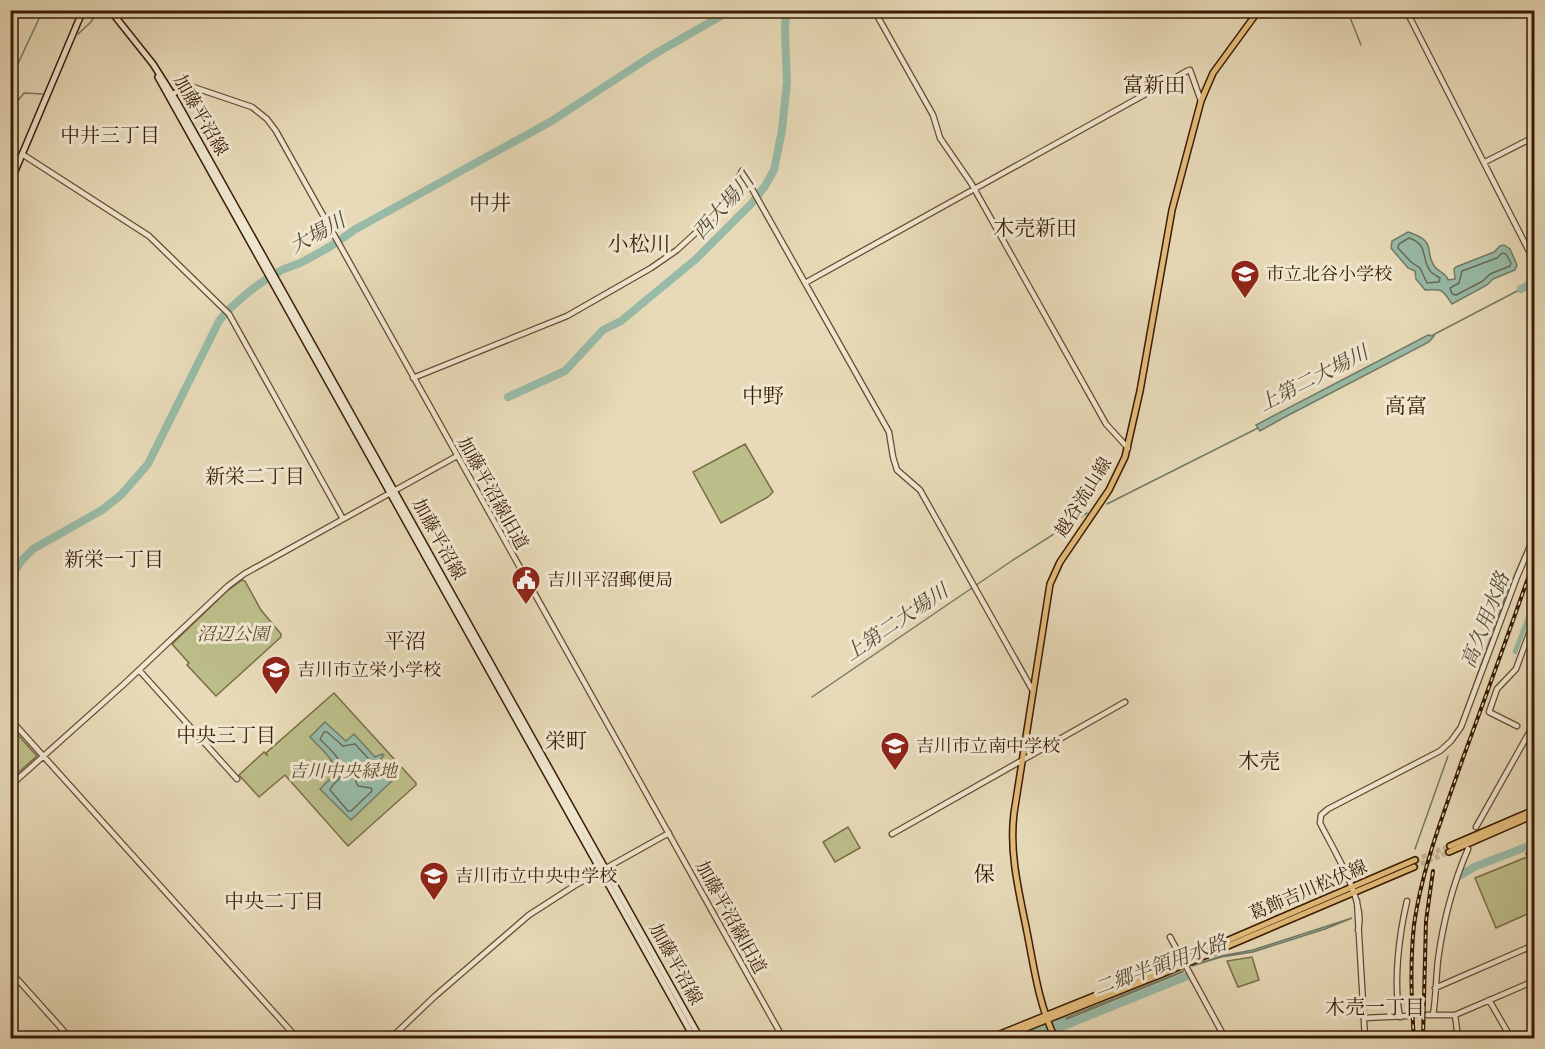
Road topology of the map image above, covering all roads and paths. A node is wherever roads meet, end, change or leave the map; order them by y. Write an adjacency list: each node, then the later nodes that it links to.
1 (83, 10): 9 (main road)
2 (110, 10): 6 (main road, 加藤平沼線)
3 (874, 10): 12 (street)
4 (1259, 10): 7 (main road, 越谷流山線)
5 (1406, 10): 10 (street)
6 (171, 95): 15 (street, 加藤平沼線旧道); 18 (main road, 加藤平沼線)
7 (1201, 100): 12 (street); 16 (main road, 越谷流山線)
8 (1534, 137): 10 (street)
9 (22, 154): 11 (main road); 19 (street)
10 (1485, 162): 13 (street)
11 (10, 183)
12 (974, 189): 14 (street); 16 (street)
13 (1534, 261)
14 (805, 283): 15 (street); 23 (street)
15 (413, 378): 17 (street, 加藤平沼線旧道)
16 (1128, 448): 23 (main road, 越谷流山線)
17 (457, 456): 18 (street); 35 (street, 加藤平沼線旧道)
18 (393, 491): 19 (street); 41 (main road, 加藤平沼線)
19 (343, 519): 22 (street)
20 (1534, 537): 42 (street)
21 (1534, 620): 27 (street)
22 (139, 670): 28 (street); 30 (street)
23 (1033, 691): 29 (main road, 越谷流山線)
24 (1125, 702): 29 (street)
25 (10, 719): 28 (street)
26 (1534, 724): 34 (street)
27 (1517, 726)
28 (44, 756): 31 (street); 58 (street)
29 (1022, 762): 36 (street); 55 (main road, 越谷流山線)
30 (237, 779)
31 (10, 786)
32 (1534, 810): 33 (main road)
33 (1534, 815)
34 (1476, 827)
35 (669, 834): 41 (street); 62 (street, 加藤平沼線旧道)
36 (892, 834)
37 (1468, 849): 49 (street)
38 (1529, 854): 40 (street)
39 (1415, 864): 42 (main road, 葛飾吉川松伏線)
40 (1534, 865)
41 (603, 870): 59 (street); 60 (main road, 加藤平沼線); 61 (main road, 加藤平沼線)
42 (1353, 890): 46 (main road, 葛飾吉川松伏線); 54 (street)
43 (1407, 901): 53 (street)
44 (1170, 937): 46 (street)
45 (1534, 945): 49 (street)
46 (1185, 966): 55 (main road, 葛飾吉川松伏線); 65 (street)
47 (10, 972): 57 (street)
48 (1534, 981): 50 (street)
49 (1435, 988): 51 (street)
50 (1490, 1000): 51 (street); 68 (street)
51 (1455, 1015): 67 (street)
52 (1407, 1016): 53 (street)
53 (1400, 1017): 54 (street)
54 (1364, 1018): 66 (street)
55 (1047, 1020): 56 (main road, 越谷流山線); 63 (main road); 64 (main road)
56 (1054, 1036)
57 (70, 1038)
58 (297, 1038)
59 (391, 1038)
60 (694, 1038)
61 (700, 1038)
62 (783, 1038)
63 (990, 1038)
64 (1001, 1038)
65 (1225, 1038)
66 (1365, 1038)
67 (1458, 1038)
68 (1511, 1038)

